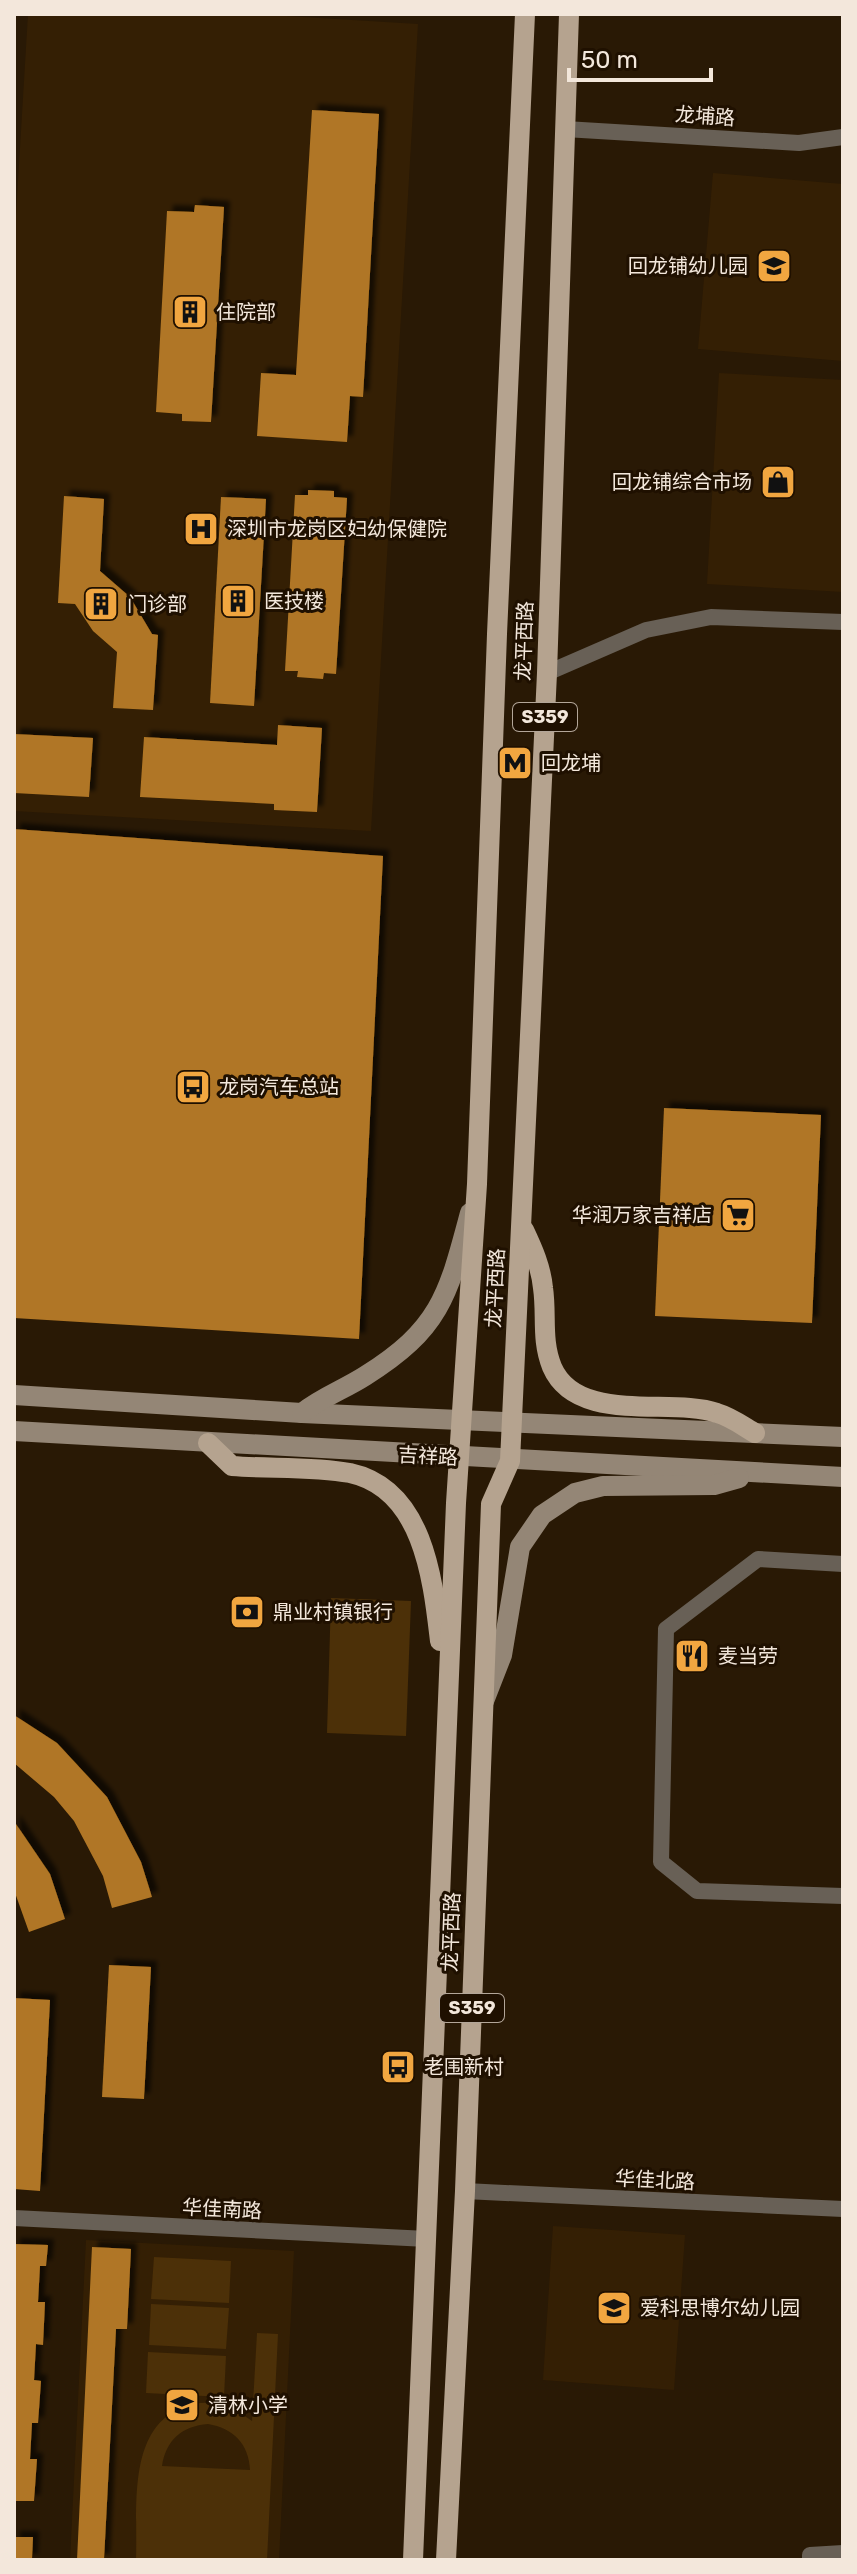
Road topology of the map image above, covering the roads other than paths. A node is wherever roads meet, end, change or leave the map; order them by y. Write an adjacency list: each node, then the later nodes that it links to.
1 (525, 14): 7 (main road, 龙平西路 / S359)
2 (569, 14): 3 (main road, 龙平西路 / S359)
3 (565, 129): 4 (street, 龙埔路); 6 (main road, 龙平西路 / S359)
4 (843, 137)
5 (843, 622): 6 (street)
6 (547, 673): 8 (main road, 龙平西路 / S359)
7 (477, 1184): 10 (main road); 11 (main road, 龙平西路 / S359)
8 (522, 1225): 12 (main road, 龙平西路 / S359); 14 (main road)
9 (14, 1395): 10 (main road, 吉祥路)
10 (302, 1413): 11 (main road, 吉祥路)
11 (461, 1418): 12 (main road, 吉祥路); 17 (main road, 龙平西路 / S359)
12 (512, 1421): 14 (main road, 吉祥路); 18 (main road, 龙平西路 / S359)
13 (14, 1431): 16 (main road, 吉祥路)
14 (755, 1433): 15 (main road, 吉祥路)
15 (843, 1437)
16 (208, 1443): 17 (main road, 吉祥路); 23 (main road)
17 (459, 1458): 18 (main road, 吉祥路); 23 (main road, 龙平西路 / S359)
18 (510, 1461): 19 (main road, 吉祥路); 22 (main road, 龙平西路 / S359)
19 (754, 1473): 20 (main road, 吉祥路); 22 (main road)
20 (843, 1477)
21 (843, 1564): 24 (street)
22 (484, 1701): 25 (main road, 龙平西路 / S359)
23 (448, 1706): 28 (main road, 龙平西路 / S359)
24 (843, 1896)
25 (465, 2191): 26 (street, 华佳北路); 31 (main road, 龙平西路 / S359)
26 (843, 2209)
27 (14, 2218): 28 (street, 华佳南路)
28 (427, 2239): 30 (main road, 龙平西路 / S359)
29 (843, 2553): 32 (street)
30 (413, 2560)
31 (446, 2560)
32 (810, 2560)

